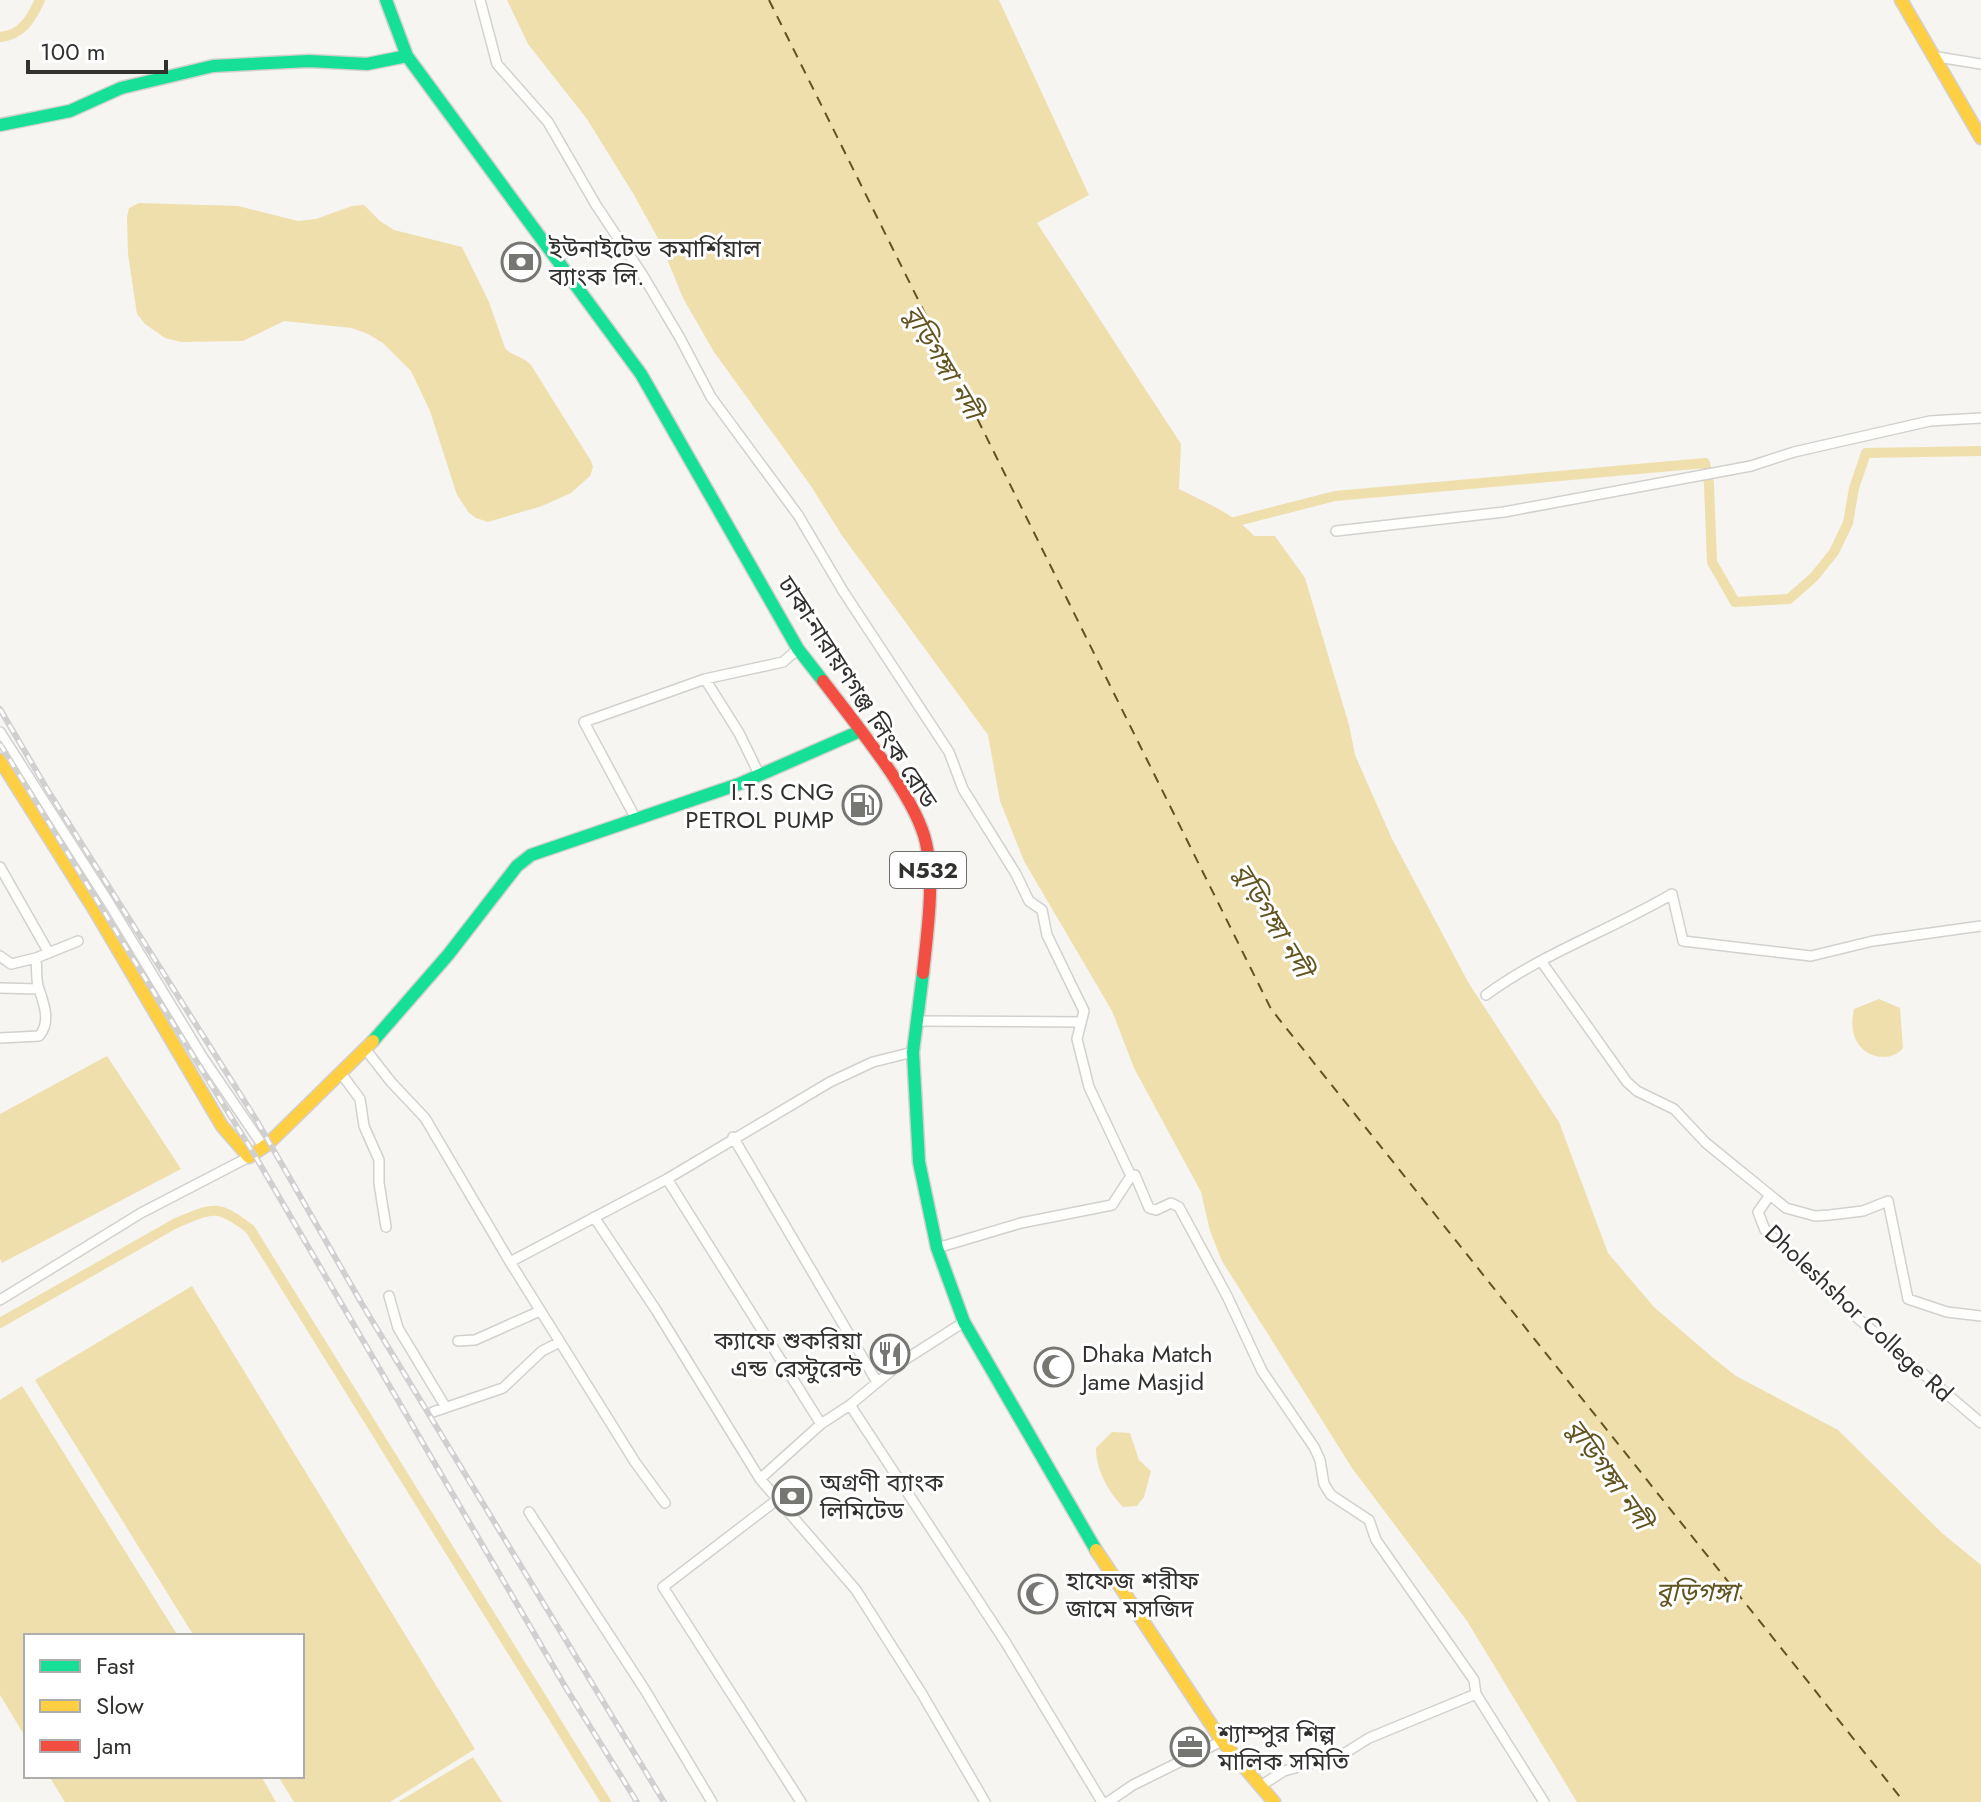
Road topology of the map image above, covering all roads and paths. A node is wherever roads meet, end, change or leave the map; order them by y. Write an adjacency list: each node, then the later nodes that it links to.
1 (386, 0): 4 (main road, ঢাকা-নারায়ণগঞ্জ লিংক রোড / N532)
2 (480, 0): 29 (street)
3 (1901, 0): 5 (main road)
4 (407, 56): 7 (main road); 11 (main road, ঢাকা-নারায়ণগঞ্জ লিংক রোড / N532)
5 (1932, 56): 6 (street); 8 (main road)
6 (1981, 64)
7 (0, 125)
8 (1981, 138)
9 (1981, 418): 10 (street)
10 (1336, 531)
11 (798, 649): 12 (street); 13 (main road, ঢাকা-নারায়ণগঞ্জ লিংক রোড / N532)
12 (705, 679): 16 (street); 17 (street)
13 (860, 731): 16 (main road); 28 (main road, ঢাকা-নারায়ণগঞ্জ লিংক রোড / N532)
14 (0, 732): 35 (street)
15 (0, 760): 36 (main road)
16 (760, 776): 17 (main road)
17 (636, 819): 31 (main road)
18 (0, 867): 21 (street)
19 (1981, 926): 24 (street)
20 (78, 941): 21 (street)
21 (49, 953): 23 (street)
22 (0, 956): 23 (street)
23 (36, 958): 26 (street)
24 (1541, 961): 27 (street); 39 (street)
25 (0, 988): 26 (street)
26 (39, 989): 30 (street)
27 (1486, 995)
28 (917, 1021): 29 (street); 32 (main road, ঢাকা-নারায়ণগঞ্জ লিংক রোড / N532)
29 (1080, 1022): 37 (street)
30 (0, 1038)
31 (366, 1050): 33 (main road); 43 (street)
32 (913, 1052): 34 (street); 42 (main road, ঢাকা-নারায়ণগঞ্জ লিংক রোড / N532)
33 (340, 1072): 35 (main road); 41 (street)
34 (733, 1137): 38 (street); 51 (street)
35 (263, 1146): 36 (main road)
36 (249, 1157): 45 (street)
37 (1131, 1176): 42 (street); 61 (street)
38 (667, 1179): 40 (street); 56 (street)
39 (1770, 1195): 47 (street); 55 (street, Dholeshshor College Rd)
40 (594, 1217): 43 (street); 57 (street)
41 (386, 1227)
42 (937, 1248): 48 (main road, ঢাকা-নারায়ণগঞ্জ লিংক রোড / N532)
43 (510, 1262): 46 (street)
44 (389, 1296): 53 (street)
45 (0, 1300)
46 (540, 1311): 49 (street); 50 (street)
47 (1981, 1316)
48 (964, 1322): 51 (street); 62 (main road, ঢাকা-নারায়ণগঞ্জ লিংক রোড / N532)
49 (458, 1341)
50 (560, 1342): 53 (street); 59 (street)
51 (877, 1382): 52 (street)
52 (850, 1405): 56 (street); 67 (street)
53 (445, 1406): 54 (street)
54 (433, 1412)
55 (1981, 1423)
56 (821, 1424): 57 (street)
57 (760, 1479): 58 (street)
58 (778, 1499): 65 (street); 66 (street)
59 (665, 1503)
60 (529, 1512): 64 (street)
61 (1476, 1694): 63 (street); 69 (street)
62 (1222, 1741): 63 (main road, ঢাকা-নারায়ণগঞ্জ লিংক রোড / N532); 67 (street)
63 (1262, 1785): 68 (main road, ঢাকা-নারায়ণগঞ্জ লিংক রোড / N532)
64 (712, 1802)
65 (801, 1802)
66 (985, 1802)
67 (1105, 1802)
68 (1274, 1802)
69 (1544, 1802)

